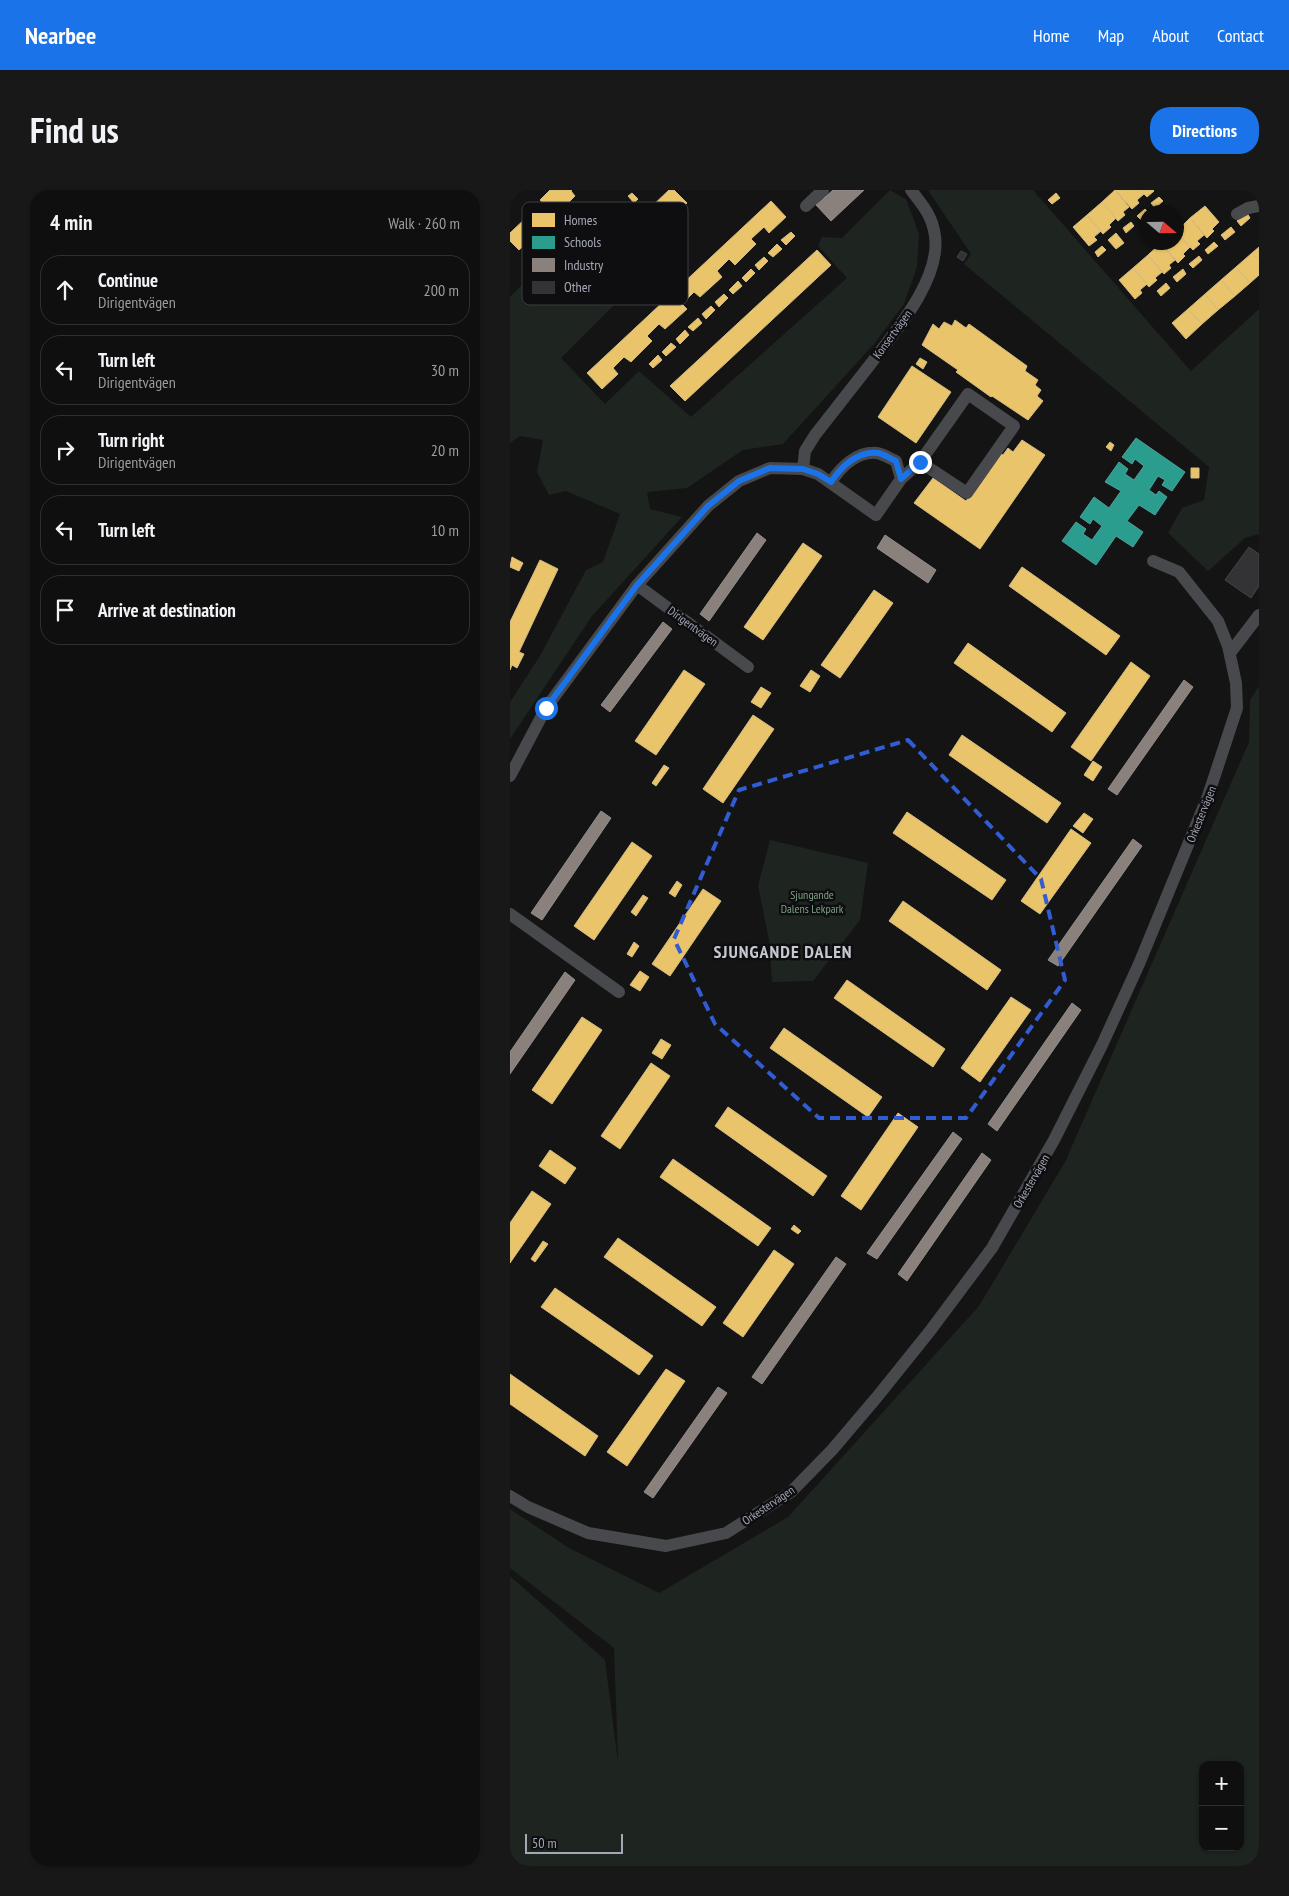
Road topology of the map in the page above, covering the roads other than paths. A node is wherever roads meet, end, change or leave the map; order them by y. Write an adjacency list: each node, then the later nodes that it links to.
1 (823, 190): 3 (street)
2 (911, 190): 7 (street, Konsertvägen)
3 (806, 206)
4 (1259, 206): 5 (street)
5 (1237, 214)
6 (920, 462): 6 (street); 8 (street)
7 (803, 469): 9 (street); 11 (street)
8 (901, 479): 9 (street); 9 (street)
9 (831, 482)
10 (1153, 561): 13 (street, Orkestervägen)
11 (637, 585): 14 (street, Dirigentvägen); 15 (street)
12 (1259, 616): 13 (street)
13 (1230, 653): 18 (street, Orkestervägen)
14 (748, 667)
15 (510, 776)
16 (510, 914): 17 (street)
17 (619, 992)
18 (510, 1496)

